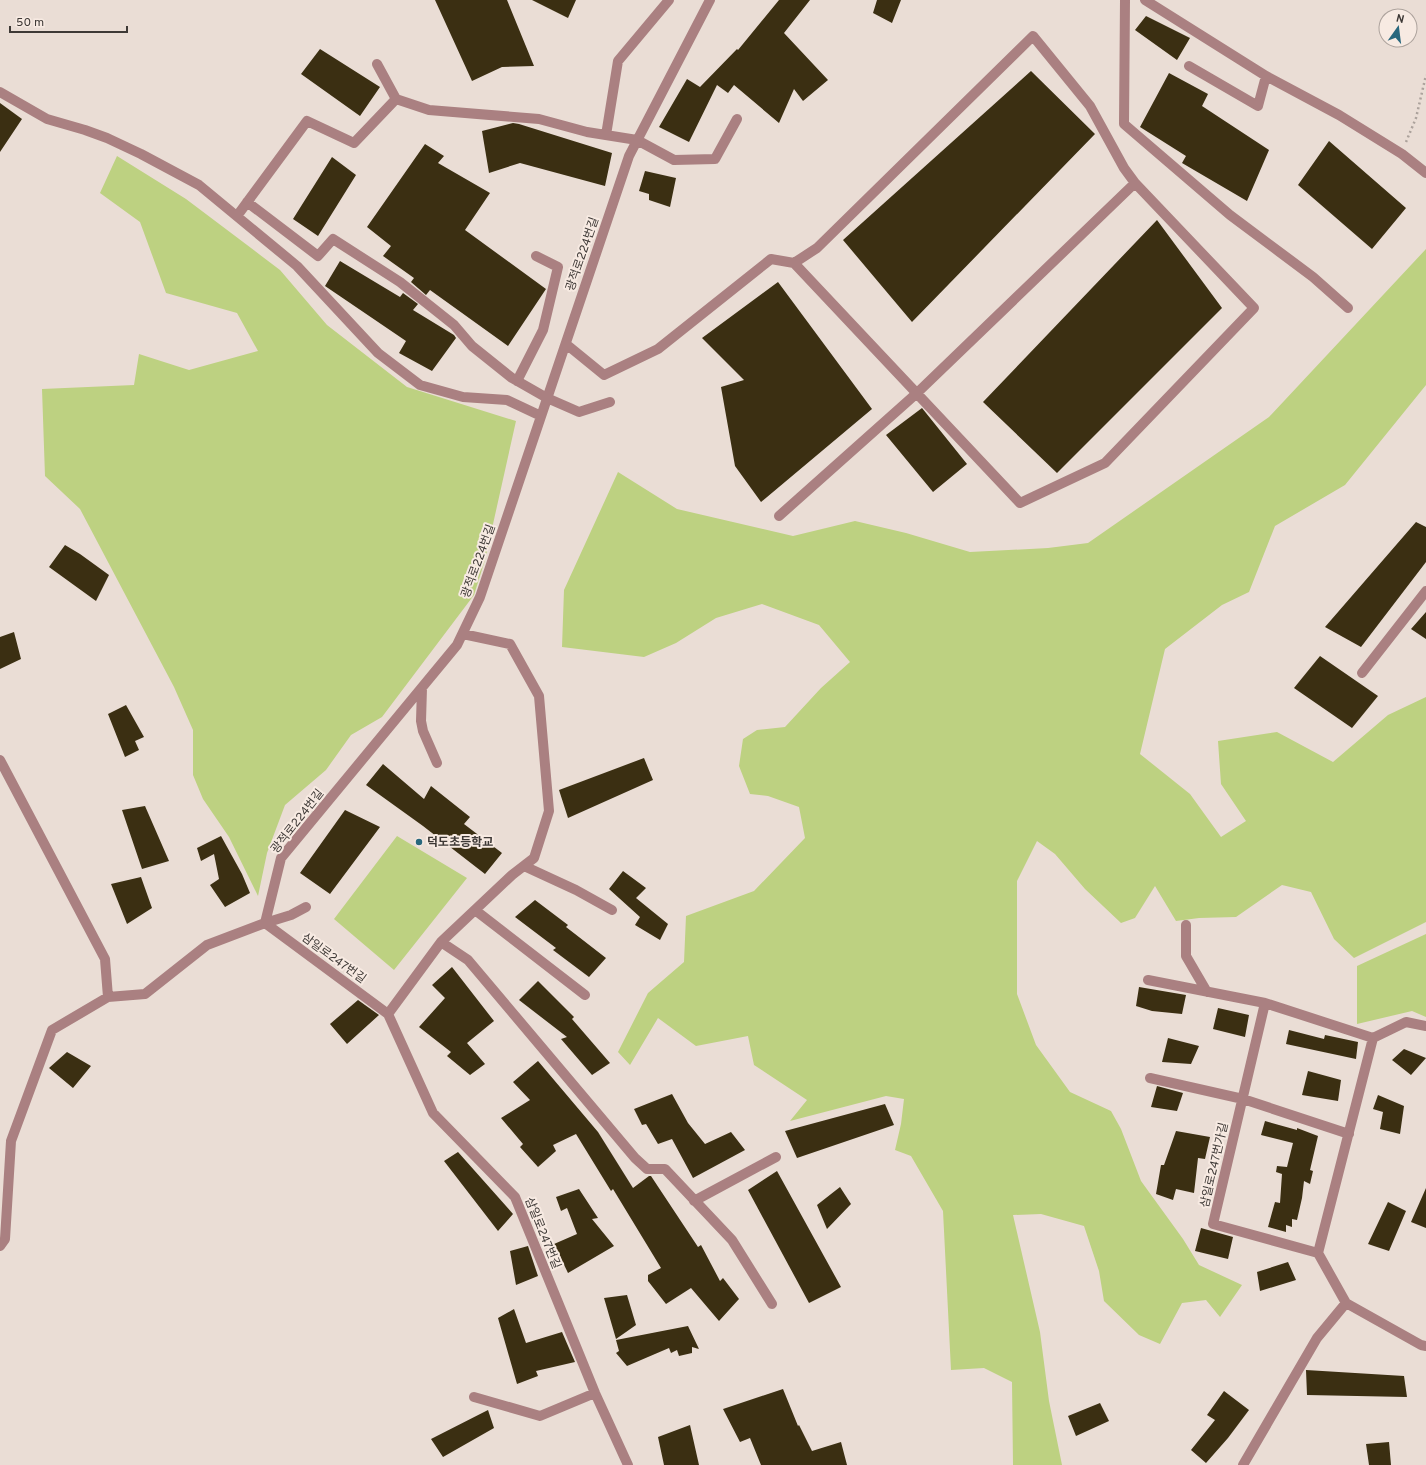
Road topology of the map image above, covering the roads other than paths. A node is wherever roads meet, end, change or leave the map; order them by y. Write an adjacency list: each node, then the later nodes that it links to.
1 (669, 0): 11 (street)
2 (710, 0): 12 (street, 광적로224번길)
3 (1124, 0): 19 (street)
4 (1145, 0): 7 (street)
5 (377, 64): 9 (street)
6 (1190, 66): 7 (street)
7 (1266, 76): 13 (street)
8 (0, 92): 16 (street)
9 (396, 99): 11 (street); 15 (street)
10 (737, 119): 12 (street)
11 (606, 135): 12 (street)
12 (637, 140): 20 (street, 광적로224번길)
13 (1426, 173)
14 (1135, 183): 18 (street); 22 (street); 22 (street)
15 (247, 202): 16 (street); 21 (street)
16 (237, 216): 25 (street)
17 (536, 256): 21 (street)
18 (794, 263): 20 (street); 22 (street)
19 (1348, 308)
20 (566, 344): 23 (street, 광적로224번길)
21 (517, 381): 23 (street)
22 (917, 393): 26 (street)
23 (547, 398): 24 (street); 25 (street, 광적로224번길)
24 (610, 402)
25 (541, 416): 28 (street, 광적로224번길)
26 (779, 516)
27 (1426, 591): 29 (street)
28 (463, 634): 30 (street, 광적로224번길); 33 (street)
29 (1362, 673)
30 (422, 688): 32 (street); 37 (street, 광적로224번길)
31 (0, 760): 43 (street)
32 (437, 762)
33 (524, 866): 35 (street); 36 (street)
34 (306, 907): 37 (street)
35 (475, 910): 39 (street); 42 (street)
36 (612, 910)
37 (265, 923): 43 (street); 45 (street, 삼일로247번길)
38 (1186, 925): 41 (street)
39 (441, 942): 45 (street); 52 (street)
40 (1148, 980): 41 (street)
41 (1207, 992): 44 (street)
42 (585, 995)
43 (108, 997): 53 (street)
44 (1265, 1003): 47 (street); 49 (street, 삼일로247번가길)
45 (388, 1014): 58 (street, 삼일로247번길)
46 (1426, 1026): 47 (street)
47 (1373, 1038): 50 (street)
48 (1150, 1078): 49 (street)
49 (1243, 1099): 50 (street); 54 (street, 삼일로247번가길)
50 (1349, 1134): 54 (street)
51 (776, 1157): 52 (street)
52 (694, 1201): 56 (street)
53 (0, 1246)
54 (1318, 1253): 55 (street)
55 (1346, 1303): 57 (street); 61 (street)
56 (772, 1304)
57 (1426, 1346)
58 (595, 1393): 59 (street); 60 (street, 삼일로247번길)
59 (474, 1397)
60 (628, 1465)
61 (1243, 1465)

